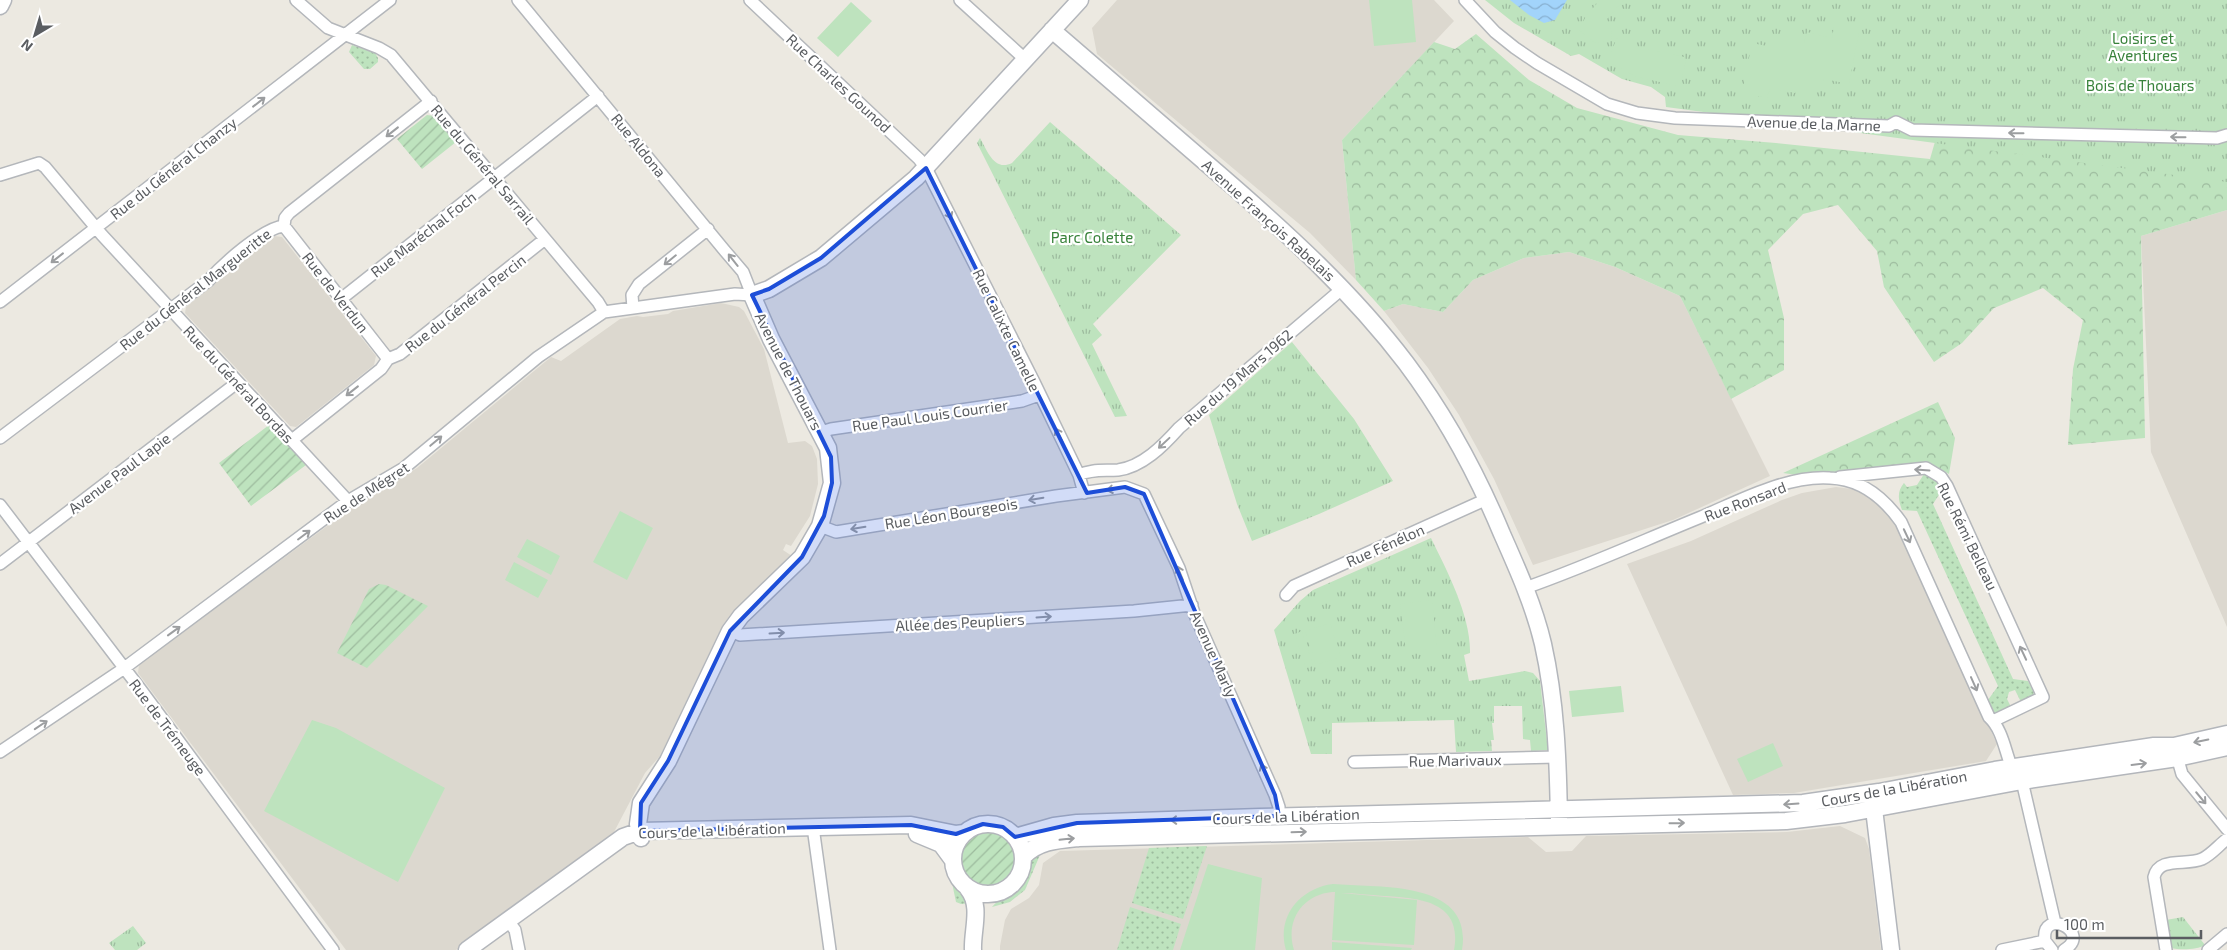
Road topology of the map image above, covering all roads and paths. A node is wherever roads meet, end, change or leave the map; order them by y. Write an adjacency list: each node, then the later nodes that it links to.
1 (3, 0): 9 (main road)
2 (296, 0): 11 (street)
3 (390, 0): 11 (street)
4 (518, 0): 13 (street, Rue Aldona)
5 (750, 0): 16 (street, Rue Charles Gounod)
6 (960, 0): 12 (street)
7 (1080, 0): 10 (main road, Avenue de Thouars)
8 (1465, 0): 15 (street, Avenue de la Marne, one-way to 8)
9 (0, 6)
10 (1052, 30): 12 (main road, Avenue de Thouars); 23 (main road, Avenue François Rabelais)
11 (346, 34): 14 (street, Rue du Général Sarrail); 20 (street, Rue du Général Chanzy, one-way to 11)
12 (1026, 60): 16 (main road, Avenue de Thouars)
13 (598, 96): 18 (street, Rue Maréchal Foch); 21 (street, Rue Aldona)
14 (431, 101): 18 (street, Rue du Général Sarrail); 19 (street, Rue du Général Margueritte, one-way to 19)
15 (2227, 136)
16 (926, 168): 24 (main road, Avenue de Thouars); 32 (street, Rue Calixte Camelle, one-way to 32)
17 (0, 175): 20 (street, Rue du Général Bordas)
18 (494, 178): 22 (street, Rue du Général Sarrail); 25 (street, Rue Maréchal Foch)
19 (284, 226): 25 (street, Rue de Verdun); 28 (street, Rue du Général Margueritte)
20 (95, 228): 26 (street, Rue du Général Chanzy, one-way to 26); 28 (street, Rue du Général Bordas)
21 (708, 229): 24 (street, Rue Aldona, one-way to 21); 27 (street, one-way to 27)
22 (545, 239): 29 (street, Rue du Général Sarrail); 30 (street, Rue du Général Percin)
23 (1342, 288): 36 (street, Rue du 19 Mars 1962, one-way to 36); 40 (main road, Avenue François Rabelais)
24 (752, 295): 27 (street, Rue de Mégret); 33 (main road, Avenue de Thouars)
25 (341, 299): 30 (street, Rue de Verdun)
26 (0, 302)
27 (633, 308): 29 (street, Rue de Mégret)
28 (170, 309): 31 (street, Rue du Général Bordas); 34 (street, Rue du Général Margueritte)
29 (604, 312): 41 (street, Rue de Mégret, one-way to 29)
30 (388, 359): 35 (street, Rue du Général Percin, one-way to 35)
31 (238, 382): 35 (street, Rue du Général Bordas); 44 (street, Avenue Paul Lapie)
32 (1039, 395): 33 (street, Rue Paul Louis Courrier); 36 (street, Rue Calixte Camelle, one-way to 32)
33 (820, 432): 43 (main road, Avenue de Thouars)
34 (0, 438)
35 (292, 440): 41 (street, Rue du Général Bordas)
36 (1078, 475): 38 (street, Rue Calixte Camelle)
37 (1831, 478): 46 (street, Rue Ronsard); 51 (street, Rue Ronsard, one-way to 51); 51 (street, Rue Rémi Belleau, one-way to 37)
38 (1084, 493): 39 (street, Rue Léon Bourgeois, one-way to 38); 43 (street, Rue Léon Bourgeois, one-way to 43)
39 (1144, 494): 48 (street, Avenue Marly, one-way to 39)
40 (1487, 498): 46 (main road, Avenue François Rabelais); 47 (street, Rue Fénélon)
41 (348, 502): 50 (street, Rue de Mégret, one-way to 41)
42 (0, 505): 44 (street, Rue de Trémeuge)
43 (820, 526): 49 (main road, Avenue de Thouars)
44 (29, 542): 45 (street, Avenue Paul Lapie); 50 (street, Rue de Trémeuge)
45 (0, 564)
46 (1525, 588): 57 (main road, Avenue François Rabelais)
47 (1286, 595)
48 (1192, 605): 49 (street, Allée des Peupliers, one-way to 48); 64 (street, Avenue Marly, one-way to 48)
49 (730, 631): 69 (main road, Avenue de Thouars)
50 (124, 669): 55 (street, Rue de Mégret, one-way to 50); 81 (street, Rue de Trémeuge)
51 (1993, 720): 59 (street, Rue Ronsard)
52 (2227, 734): 56 (main road, Cours de la Libération, one-way to 56)
53 (2227, 747): 56 (main road, Cours de la Libération)
54 (2131, 750): 56 (main road, Cours de la Libération); 59 (main road, Cours de la Libération); 61 (main road)
55 (0, 752)
56 (2176, 752): 61 (main road, Cours de la Libération, one-way to 56); 66 (street, one-way to 66)
57 (1557, 757): 58 (street, Rue Marivaux); 65 (main road, Avenue François Rabelais)
58 (1354, 762)
59 (2012, 768): 60 (main road, Cours de la Libération); 61 (street, Rue Ronsard); 62 (main road)
60 (1969, 775): 63 (main road); 65 (main road, Cours de la Libération, one-way to 65)
61 (2022, 782): 62 (main road, Cours de la Libération); 78 (street)
62 (1947, 796): 63 (main road, Cours de la Libération)
63 (1874, 809): 65 (main road, Cours de la Libération, one-way to 63); 88 (main road)
64 (1279, 816): 65 (main road, Cours de la Libération); 70 (main road); 71 (main road, Cours de la Libération, one-way to 71)
65 (1559, 817): 70 (main road, Cours de la Libération, one-way to 65)
66 (2227, 829)
67 (813, 831): 68 (main road, Cours de la Libération); 69 (main road, Cours de la Libération); 74 (main road, Cours de la Libération); 85 (street)
68 (964, 833): 71 (main road); 74 (main road)
69 (640, 835): 77 (main road, Cours de la Libération)
70 (1182, 835): 73 (main road, Cours de la Libération, one-way to 70)
71 (1015, 837): 73 (main road)
72 (2227, 839): 91 (street)
73 (1023, 857): 76 (main road)
74 (952, 859): 75 (main road)
75 (968, 889): 76 (main road); 86 (main road)
76 (999, 893): 87 (main road)
77 (510, 924): 82 (main road, Cours de la Libération); 83 (main road, Cours de la Libération); 84 (street)
78 (2055, 924): 80 (street); 90 (street)
79 (2227, 934): 92 (street)
80 (2048, 946): 89 (street)
81 (333, 950)
82 (467, 950)
83 (481, 950)
84 (519, 950)
85 (830, 950)
86 (973, 950)
87 (982, 950)
88 (1891, 950)
89 (2002, 950)
90 (2064, 950)
91 (2166, 950)
92 (2208, 950)

